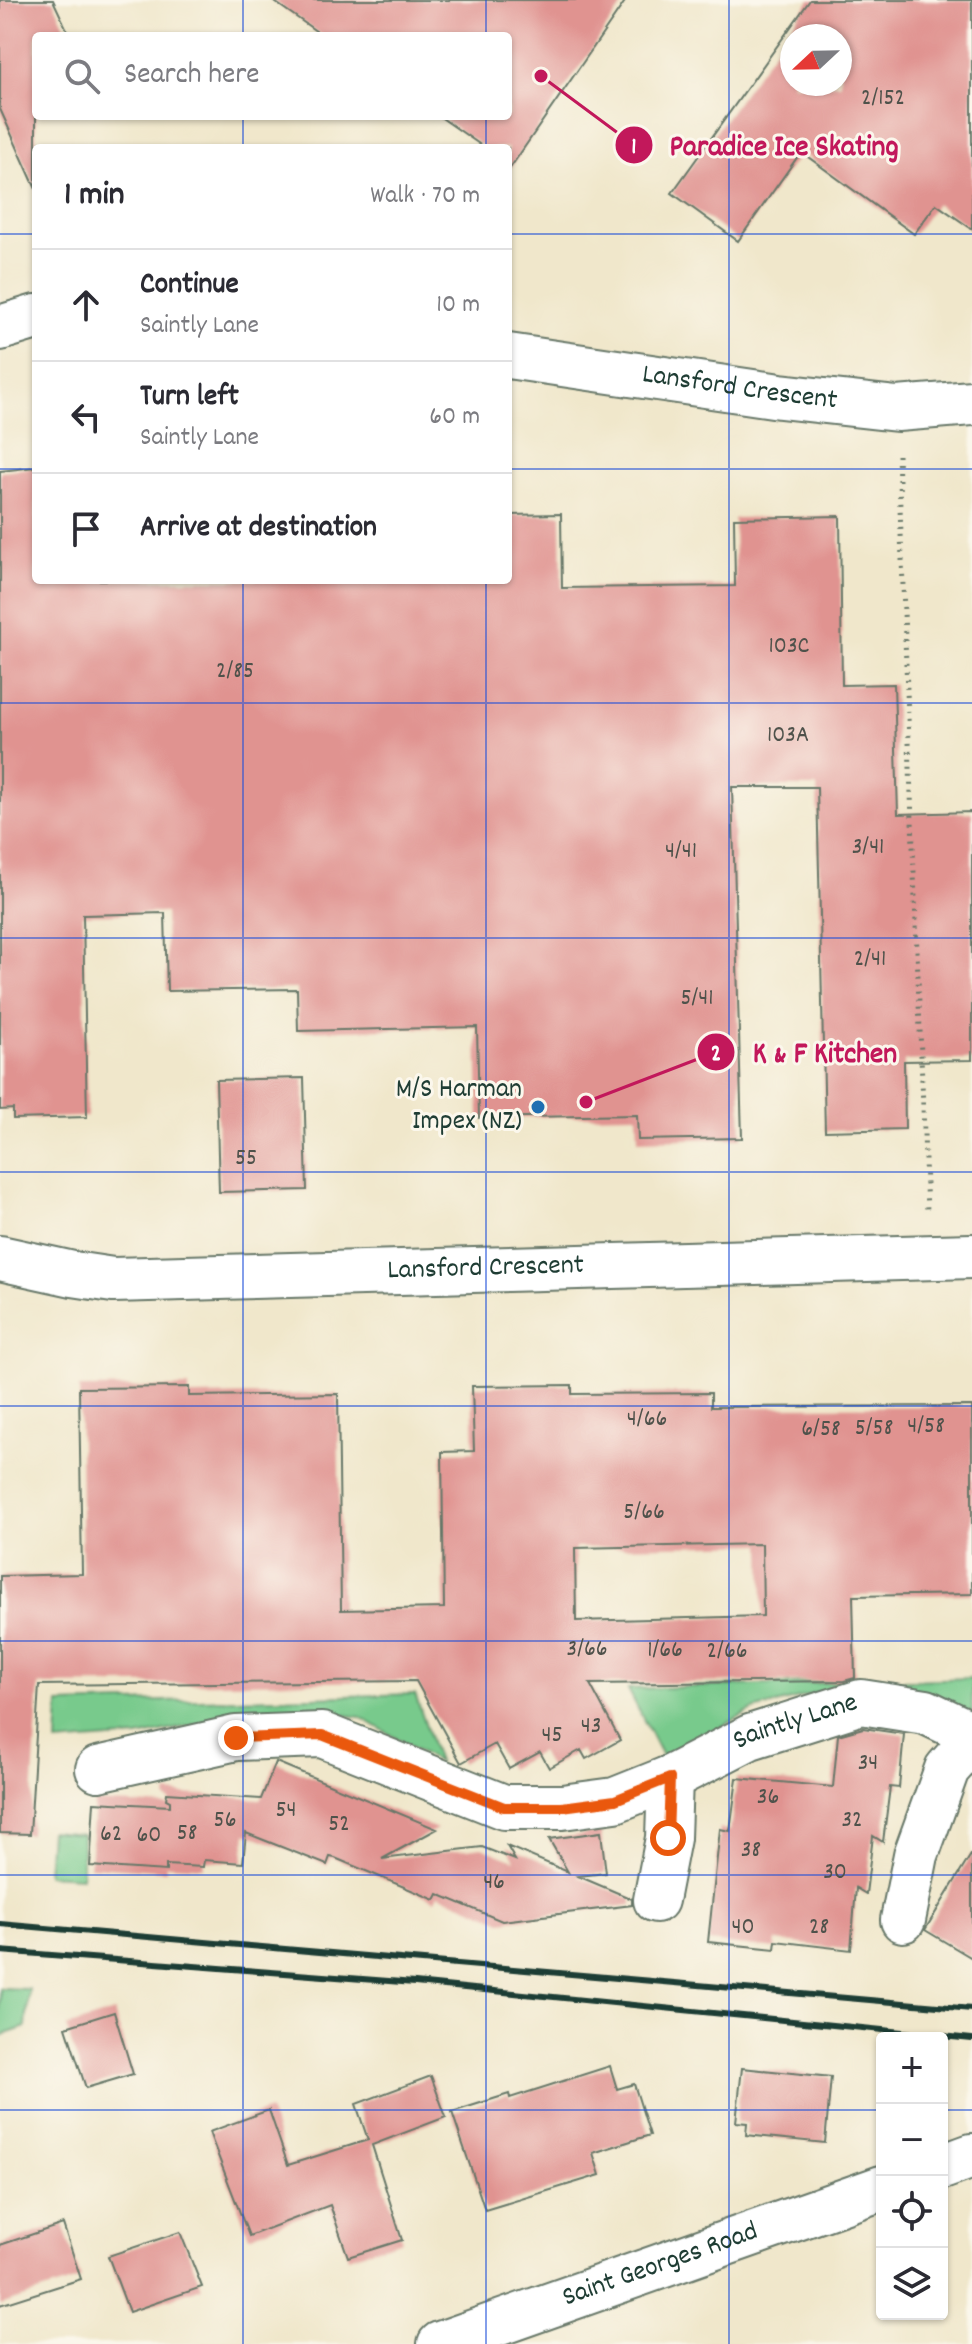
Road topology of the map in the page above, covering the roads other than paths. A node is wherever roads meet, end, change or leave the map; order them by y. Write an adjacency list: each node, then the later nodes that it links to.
1 (32, 318): 2 (street)
2 (0, 328)
3 (512, 357): 4 (street, Lansford Crescent)
4 (972, 403)
5 (972, 1256): 6 (street, Lansford Crescent)
6 (0, 1258)
7 (972, 1734): 10 (street, Saintly Lane)
8 (972, 1741): 12 (street)
9 (98, 1769): 10 (street, Saintly Lane)
10 (670, 1778): 11 (street)
11 (656, 1900)
12 (903, 1920)
13 (972, 2156): 14 (street)
14 (948, 2165)
15 (876, 2190): 16 (street, Saint Georges Road)
16 (440, 2344)

